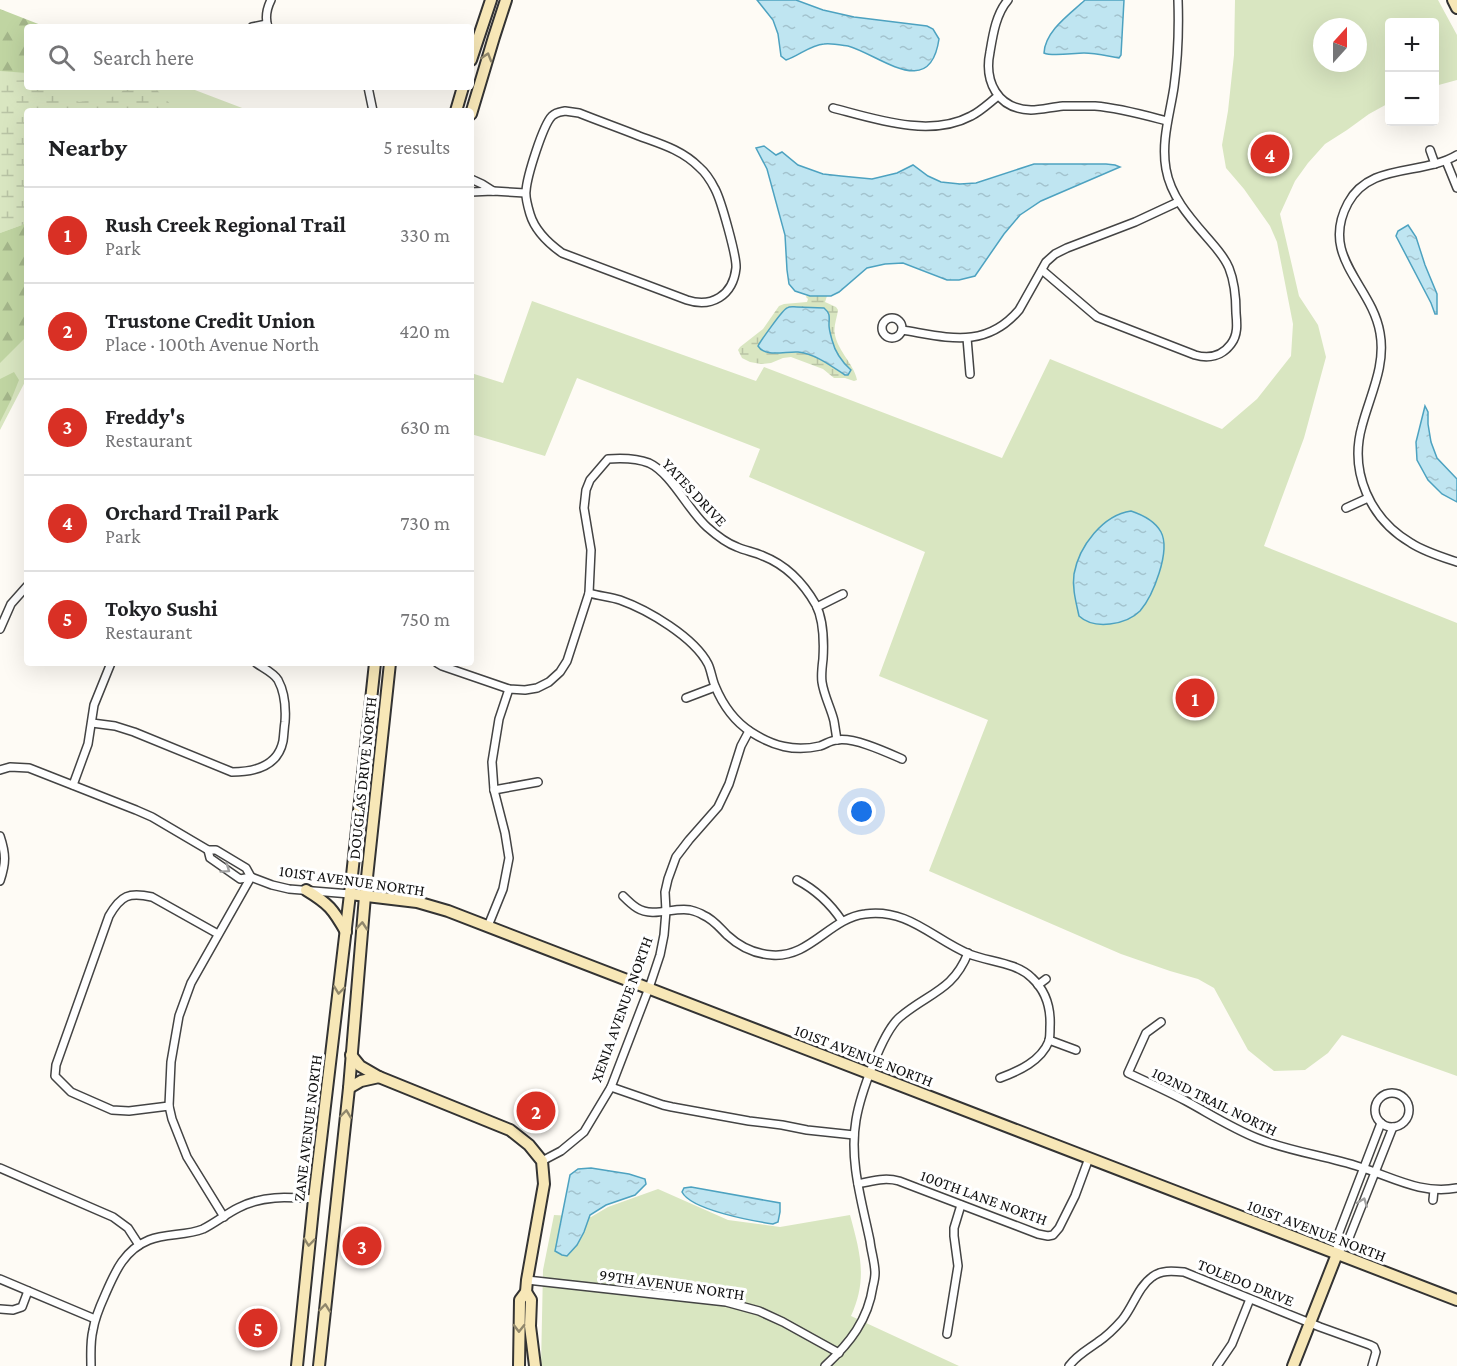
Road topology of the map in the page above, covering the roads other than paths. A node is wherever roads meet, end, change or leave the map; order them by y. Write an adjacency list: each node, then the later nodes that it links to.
1 (271, 0): 8 (street)
2 (490, 0): 9 (street)
3 (506, 0): 15 (street, one-way to 3)
4 (1178, 0): 17 (street)
5 (1453, 0): 7 (street)
6 (1004, 1): 12 (street)
7 (1457, 8)
8 (267, 24)
9 (474, 51)
10 (369, 90): 13 (street)
11 (462, 90): 14 (street)
12 (998, 96): 16 (street); 17 (street)
13 (373, 108)
14 (457, 108)
15 (473, 108)
16 (833, 108)
17 (1167, 121): 27 (street)
18 (1430, 150): 21 (street)
19 (1457, 155): 20 (street)
20 (1446, 161): 21 (street); 23 (street)
21 (1435, 164): 32 (street)
22 (474, 180): 24 (street)
23 (1457, 188)
24 (493, 191): 25 (street); 26 (street)
25 (474, 192)
26 (525, 193): 26 (street)
27 (1178, 202): 28 (street); 28 (street)
28 (1042, 270): 30 (street)
29 (902, 330): 30 (street)
30 (967, 338): 31 (street)
31 (970, 374)
32 (1368, 498): 33 (street); 34 (street)
33 (1346, 508)
34 (1457, 562)
35 (24, 589): 39 (street)
36 (589, 593): 38 (street, YATES DRIVE); 45 (street); 46 (street, YATES DRIVE)
37 (843, 594): 38 (street)
38 (816, 607): 50 (street, YATES DRIVE)
39 (0, 629)
40 (110, 666): 48 (street)
41 (260, 666): 48 (street)
42 (375, 666): 62 (street, DOUGLAS DRIVE NORTH)
43 (390, 666): 63 (street, DOUGLAS DRIVE NORTH)
44 (442, 666): 46 (street, YATES DRIVE)
45 (715, 687): 47 (street); 49 (street)
46 (509, 689): 55 (street)
47 (686, 698)
48 (92, 723): 54 (street)
49 (749, 731): 50 (street); 65 (street, XENIA AVENUE NORTH)
50 (837, 740): 51 (street)
51 (902, 759)
52 (0, 770): 54 (street, 101ST AVENUE NORTH)
53 (538, 782): 55 (street)
54 (73, 785): 57 (street, 101ST AVENUE NORTH)
55 (494, 790): 67 (street)
56 (0, 836): 60 (street)
57 (208, 850): 58 (street, 101ST AVENUE NORTH); 58 (street, 101ST AVENUE NORTH, one-way to 58)
58 (250, 877): 61 (street, 101ST AVENUE NORTH); 69 (street)
59 (797, 880): 66 (street)
60 (0, 881)
61 (306, 890): 62 (street, 101ST AVENUE NORTH); 68 (street)
62 (350, 894): 63 (street, 101ST AVENUE NORTH); 68 (street, ZANE AVENUE NORTH)
63 (365, 896): 67 (street, 101ST AVENUE NORTH); 77 (street, one-way to 63)
64 (623, 896): 65 (street)
65 (666, 911): 66 (street); 73 (street, XENIA AVENUE NORTH)
66 (842, 921): 70 (street)
67 (488, 926): 73 (street, 101ST AVENUE NORTH)
68 (346, 932): 95 (street, ZANE AVENUE NORTH, one-way to 95)
69 (218, 934): 83 (street); 83 (street)
70 (968, 954): 72 (street); 78 (street)
71 (1046, 979): 72 (street)
72 (1038, 985): 75 (street)
73 (649, 988): 78 (street, 101ST AVENUE NORTH); 81 (street, XENIA AVENUE NORTH)
74 (1161, 1022): 90 (street, 102ND TRAIL NORTH)
75 (1049, 1040): 76 (street); 80 (street)
76 (1076, 1050)
77 (351, 1055): 79 (street); 82 (street)
78 (870, 1074): 86 (street); 87 (street, 101ST AVENUE NORTH)
79 (379, 1077): 82 (street); 88 (street)
80 (1000, 1078)
81 (610, 1087): 86 (street); 88 (street, XENIA AVENUE NORTH)
82 (349, 1088): 113 (street, one-way to 82)
83 (169, 1106): 98 (street)
84 (1381, 1123): 85 (street); 85 (street); 90 (street)
85 (1393, 1127): 91 (street)
86 (854, 1135): 92 (street)
87 (1089, 1158): 97 (street, 100TH LANE NORTH); 100 (street, 101ST AVENUE NORTH)
88 (542, 1161): 102 (street)
89 (0, 1168): 99 (street)
90 (1364, 1168): 91 (street, 102ND TRAIL NORTH); 100 (street)
91 (1374, 1172): 94 (street, 102ND TRAIL NORTH); 100 (street, one-way to 91)
92 (858, 1184): 97 (street, 100TH LANE NORTH); 110 (street)
93 (1457, 1188): 94 (street, 102ND TRAIL NORTH)
94 (1434, 1190): 96 (street)
95 (314, 1199): 98 (street); 112 (street, ZANE AVENUE NORTH, one-way to 112)
96 (1433, 1200)
97 (961, 1205): 109 (street)
98 (224, 1217): 99 (street)
99 (139, 1245): 107 (street)
100 (1337, 1254): 105 (street, 101ST AVENUE NORTH); 108 (street)
101 (0, 1279): 103 (street)
102 (527, 1286): 110 (street, 99TH AVENUE NORTH); 114 (street, one-way to 114); 115 (street)
103 (28, 1291): 106 (street); 107 (street)
104 (1250, 1299): 108 (street, TOLEDO DRIVE); 117 (street, TOLEDO DRIVE); 118 (street)
105 (1457, 1300)
106 (0, 1309)
107 (95, 1318): 111 (street)
108 (1310, 1322): 119 (street); 120 (street, TOLEDO DRIVE)
109 (947, 1334)
110 (839, 1353): 116 (street)
111 (91, 1366)
112 (297, 1366)
113 (319, 1366)
114 (519, 1366)
115 (535, 1366)
116 (825, 1366)
117 (1069, 1366)
118 (1217, 1366)
119 (1293, 1366)
120 (1372, 1366)

